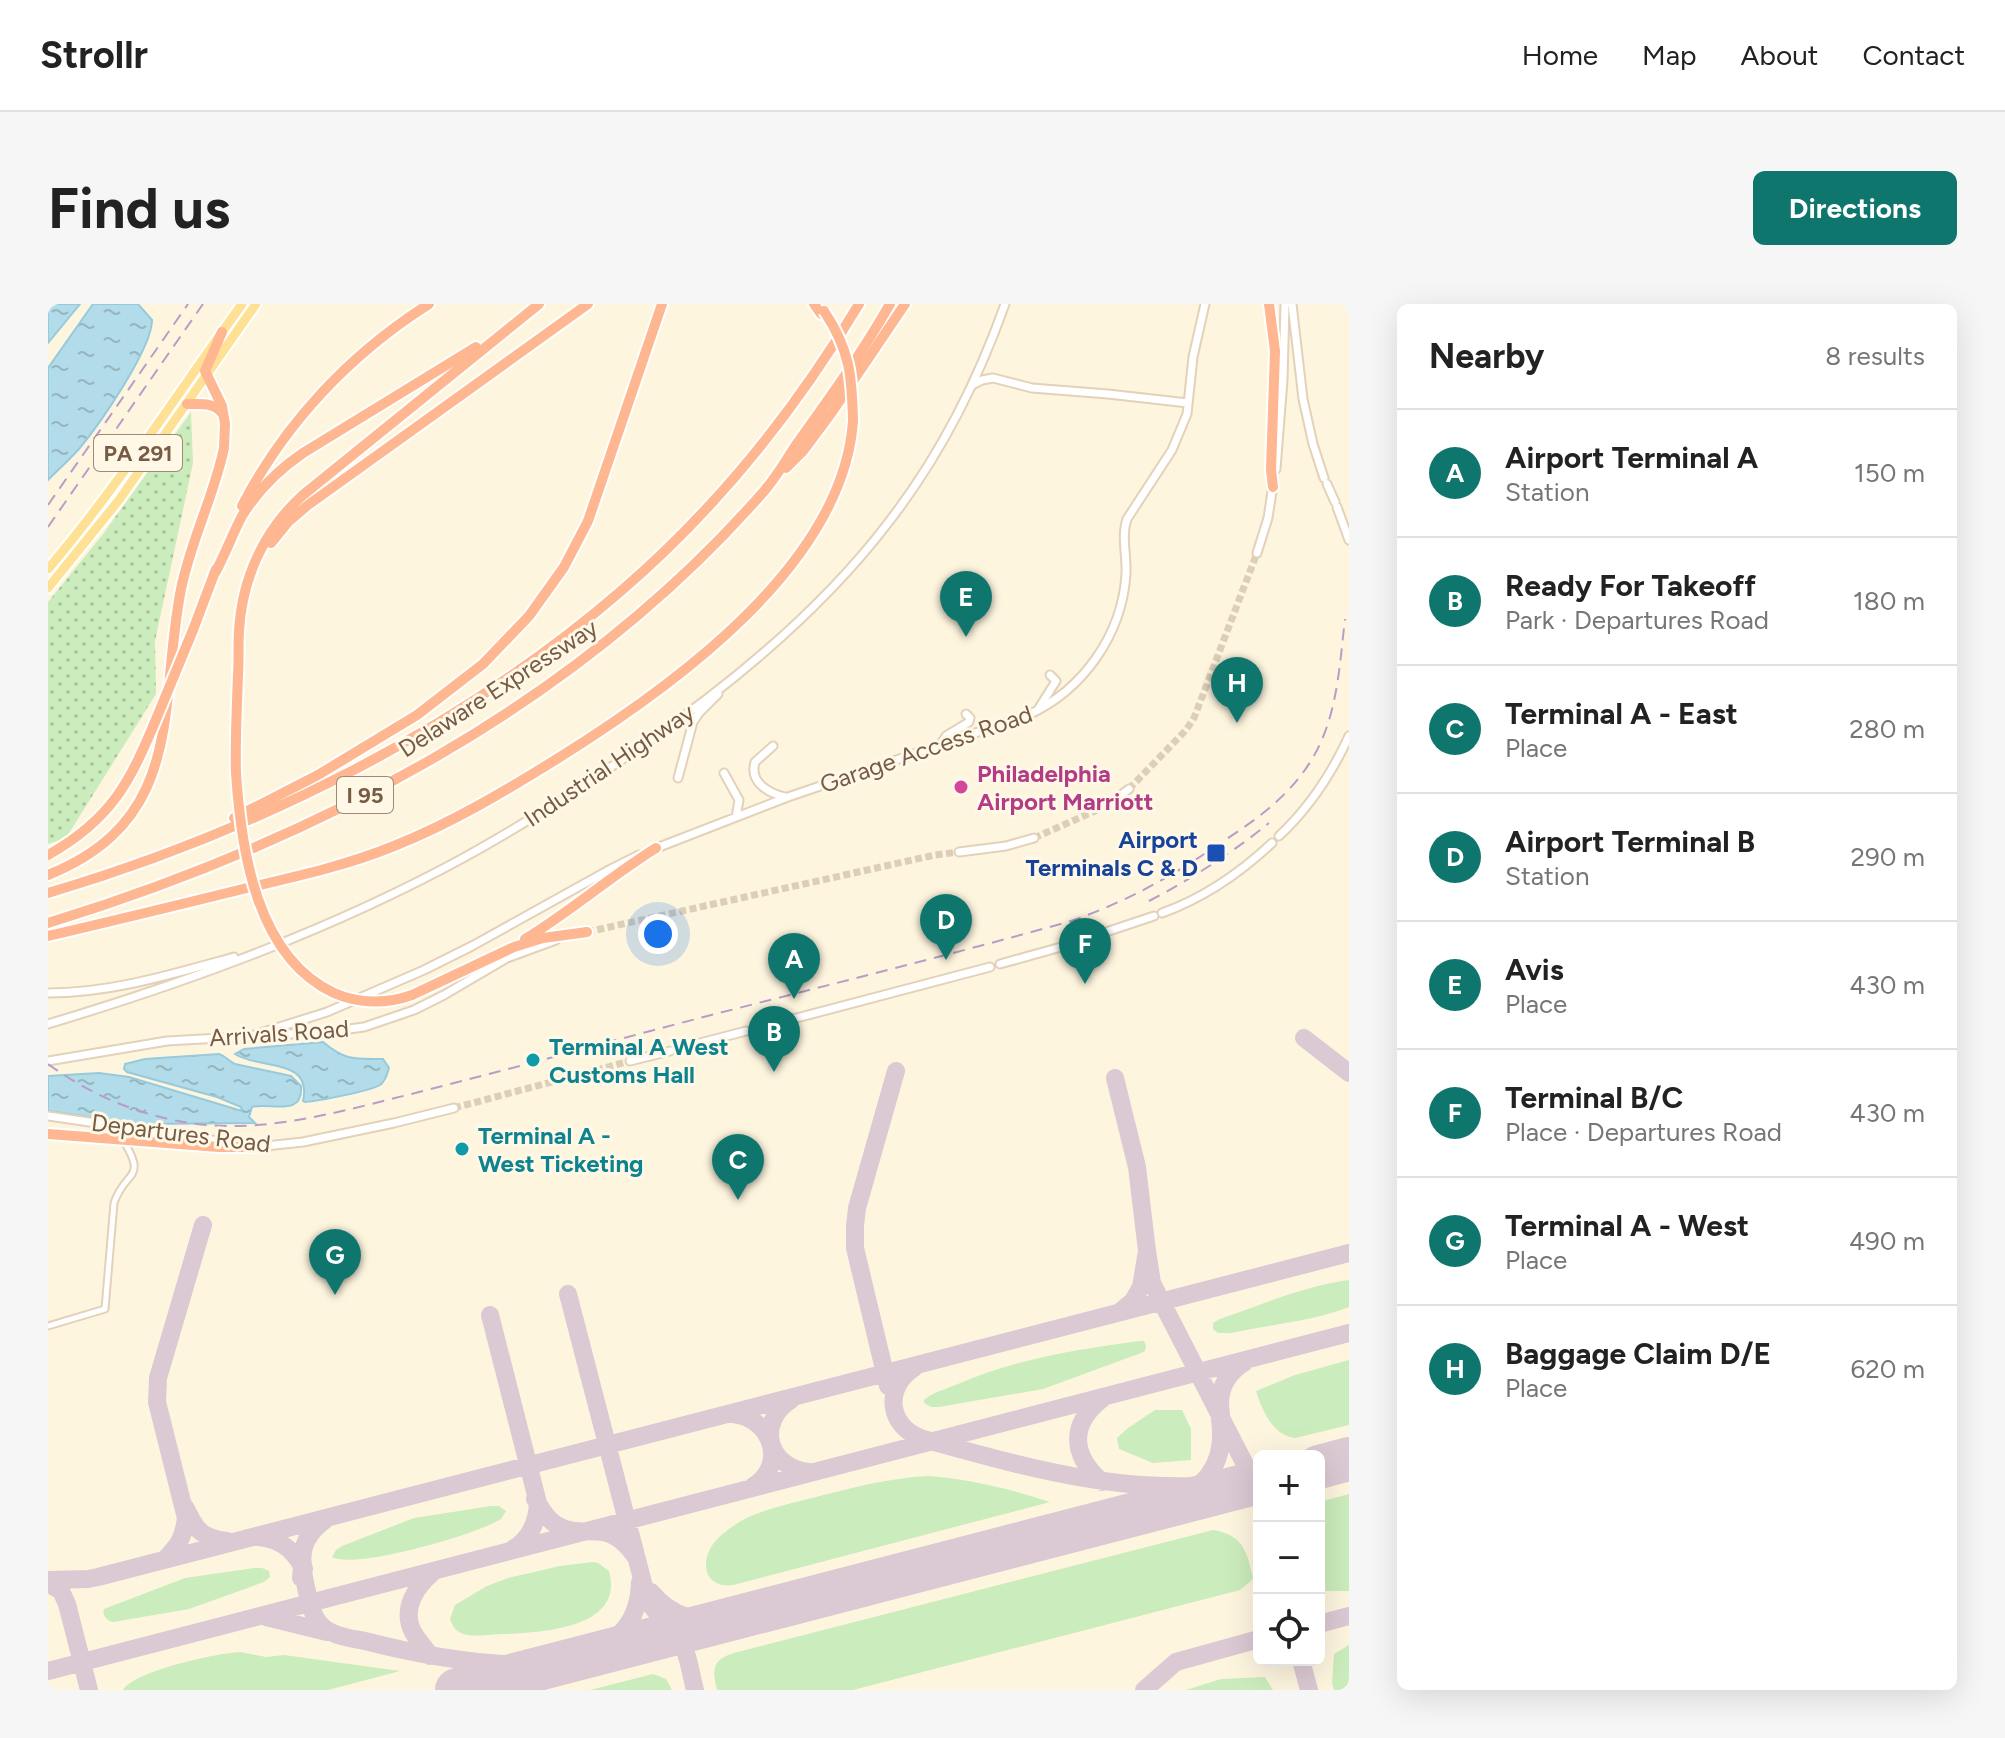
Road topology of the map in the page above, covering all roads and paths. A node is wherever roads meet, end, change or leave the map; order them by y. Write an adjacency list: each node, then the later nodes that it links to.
1 (242, 304): 16 (main road, PA 291)
2 (256, 304): 17 (main road, PA 291)
3 (429, 304): 27 (highway)
4 (536, 304): 27 (highway); 29 (highway)
5 (588, 304): 29 (highway)
6 (662, 304): 46 (highway)
7 (859, 304): 46 (highway, Delaware Expressway / I 95)
8 (890, 304): 22 (highway, Delaware Expressway / I 95)
9 (905, 304): 22 (highway)
10 (1005, 304): 18 (street, Industrial Highway)
11 (1205, 304): 19 (street, Garage Access Road)
12 (1269, 304): 23 (highway)
13 (1285, 304): 23 (street)
14 (1292, 304): 24 (street)
15 (819, 308): 56 (highway, bridge)
16 (222, 332): 17 (highway); 26 (main road, PA 291)
17 (206, 376): 20 (main road, PA 291); 21 (highway)
18 (974, 384): 19 (street); 31 (street, Industrial Highway)
19 (1188, 403): 32 (street, Garage Access Road)
20 (187, 404): 21 (highway); 28 (main road, PA 291)
21 (224, 416): 50 (highway)
22 (768, 486): 54 (highway, Delaware Expressway / I 95)
23 (1273, 487): 25 (street)
24 (1349, 540)
25 (1257, 553)
26 (48, 569)
27 (215, 573): 49 (highway, bridge)
28 (48, 588)
29 (238, 666): 58 (highway, bridge)
30 (1050, 675): 32 (street)
31 (727, 683): 38 (street); 57 (street, Industrial Highway)
32 (1038, 710): 35 (street, Garage Access Road)
33 (966, 714): 35 (street)
34 (1349, 736): 43 (street)
35 (940, 745): 40 (street, Garage Access Road)
36 (773, 746): 40 (street)
37 (724, 773): 42 (street)
38 (678, 778)
39 (1129, 789): 41 (street)
40 (788, 797): 42 (street, Garage Access Road)
41 (1117, 798)
42 (736, 817): 47 (street, Garage Access Road)
43 (1279, 836)
44 (1034, 838): 48 (street)
45 (1272, 843): 52 (street)
46 (179, 847): 51 (highway, Delaware Expressway / I 95)
47 (656, 848): 58 (highway); 65 (street, Garage Access Road)
48 (959, 852)
49 (48, 855)
50 (48, 875)
51 (48, 893)
52 (1162, 913)
53 (1154, 916): 59 (street)
54 (48, 923)
55 (587, 932): 58 (highway); 65 (street, Arrivals Road)
56 (48, 936)
57 (270, 947): 61 (street); 62 (street, Industrial Highway)
58 (506, 950)
59 (1000, 964)
60 (990, 967): 63 (street)
61 (48, 993)
62 (48, 1024)
63 (755, 1029)
64 (746, 1031): 66 (street)
65 (254, 1035): 68 (street, Arrivals Road)
66 (681, 1048)
67 (670, 1051): 69 (street)
68 (48, 1061)
69 (630, 1061)
70 (454, 1108): 74 (street, Departures Road)
71 (48, 1116): 74 (street, Departures Road)
72 (48, 1134): 73 (highway)
73 (123, 1140): 74 (highway); 75 (street)
74 (257, 1147)
75 (48, 1326)

